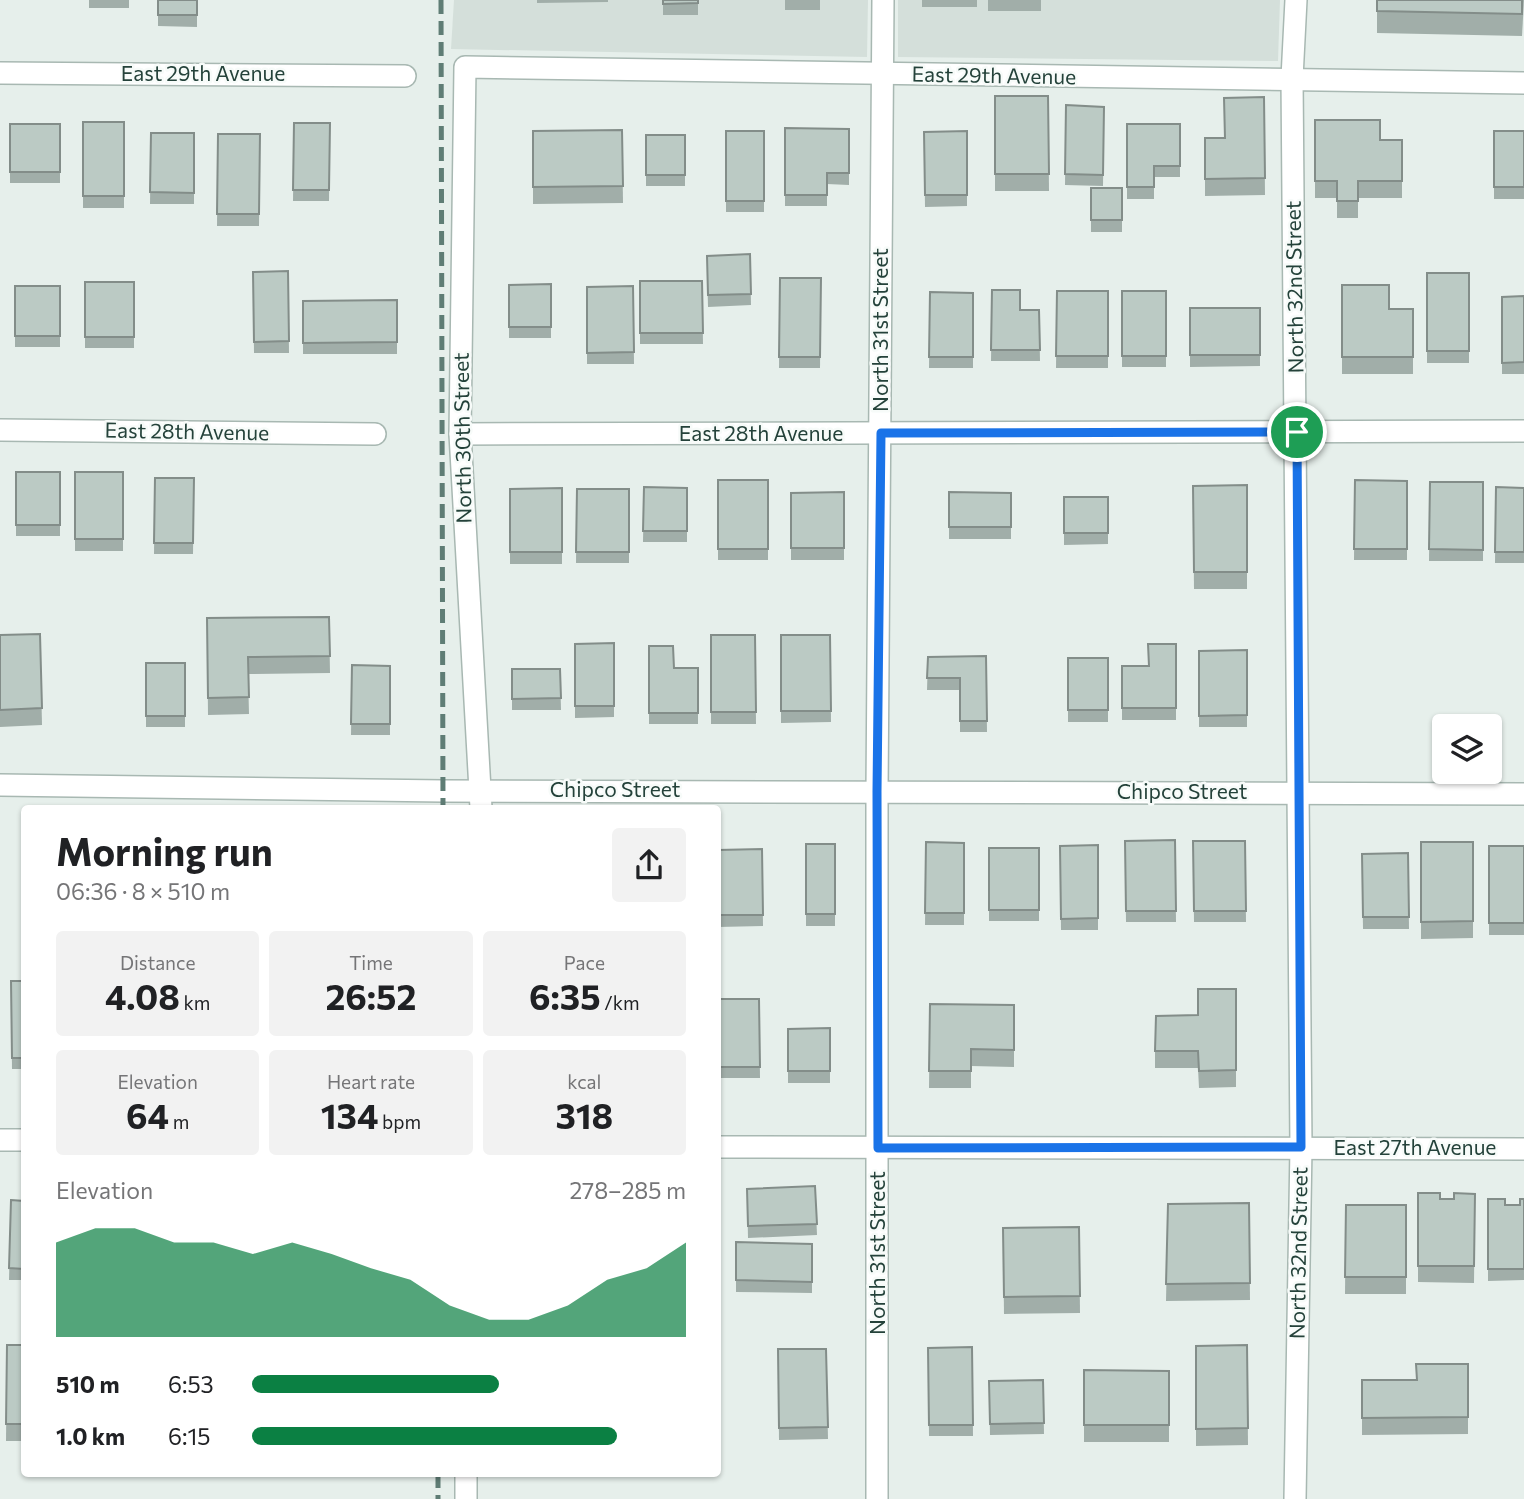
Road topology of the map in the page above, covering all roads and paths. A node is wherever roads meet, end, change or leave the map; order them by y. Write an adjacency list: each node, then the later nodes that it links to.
1 (883, 0): 5 (street, North 31st Street)
2 (1296, 0): 7 (street, North 32nd Street)
3 (465, 67): 5 (street, East 29th Avenue); 14 (street, North 30th Street)
4 (0, 73): 6 (street, East 29th Avenue)
5 (882, 74): 7 (street, East 29th Avenue); 12 (street, North 31st Street)
6 (405, 76)
7 (1292, 78): 8 (street, East 29th Avenue); 11 (street, North 32nd Street)
8 (1524, 83)
9 (0, 430): 13 (street, East 28th Avenue)
10 (1524, 431): 11 (street, East 28th Avenue)
11 (1297, 432): 12 (street, East 28th Avenue); 17 (street, North 32nd Street)
12 (881, 433): 14 (street, East 28th Avenue); 16 (street, North 31st Street)
13 (375, 435)
14 (460, 435): 19 (street, North 30th Street)
15 (0, 785): 19 (street, Chipco Street)
16 (877, 792): 17 (street, Chipco Street); 19 (street, Chipco Street); 24 (street, North 31st Street)
17 (1297, 793): 18 (street, Chipco Street); 23 (street, North 32nd Street)
18 (1524, 794)
19 (481, 799)
20 (0, 1140): 21 (street)
21 (21, 1140)
22 (721, 1147): 24 (street, East 27th Avenue)
23 (1301, 1147): 24 (street, East 27th Avenue); 25 (street, East 27th Avenue); 29 (street, North 32nd Street)
24 (878, 1148): 28 (street, North 31st Street)
25 (1524, 1149)
26 (466, 1477): 27 (street)
27 (466, 1499)
28 (877, 1499)
29 (1295, 1499)

